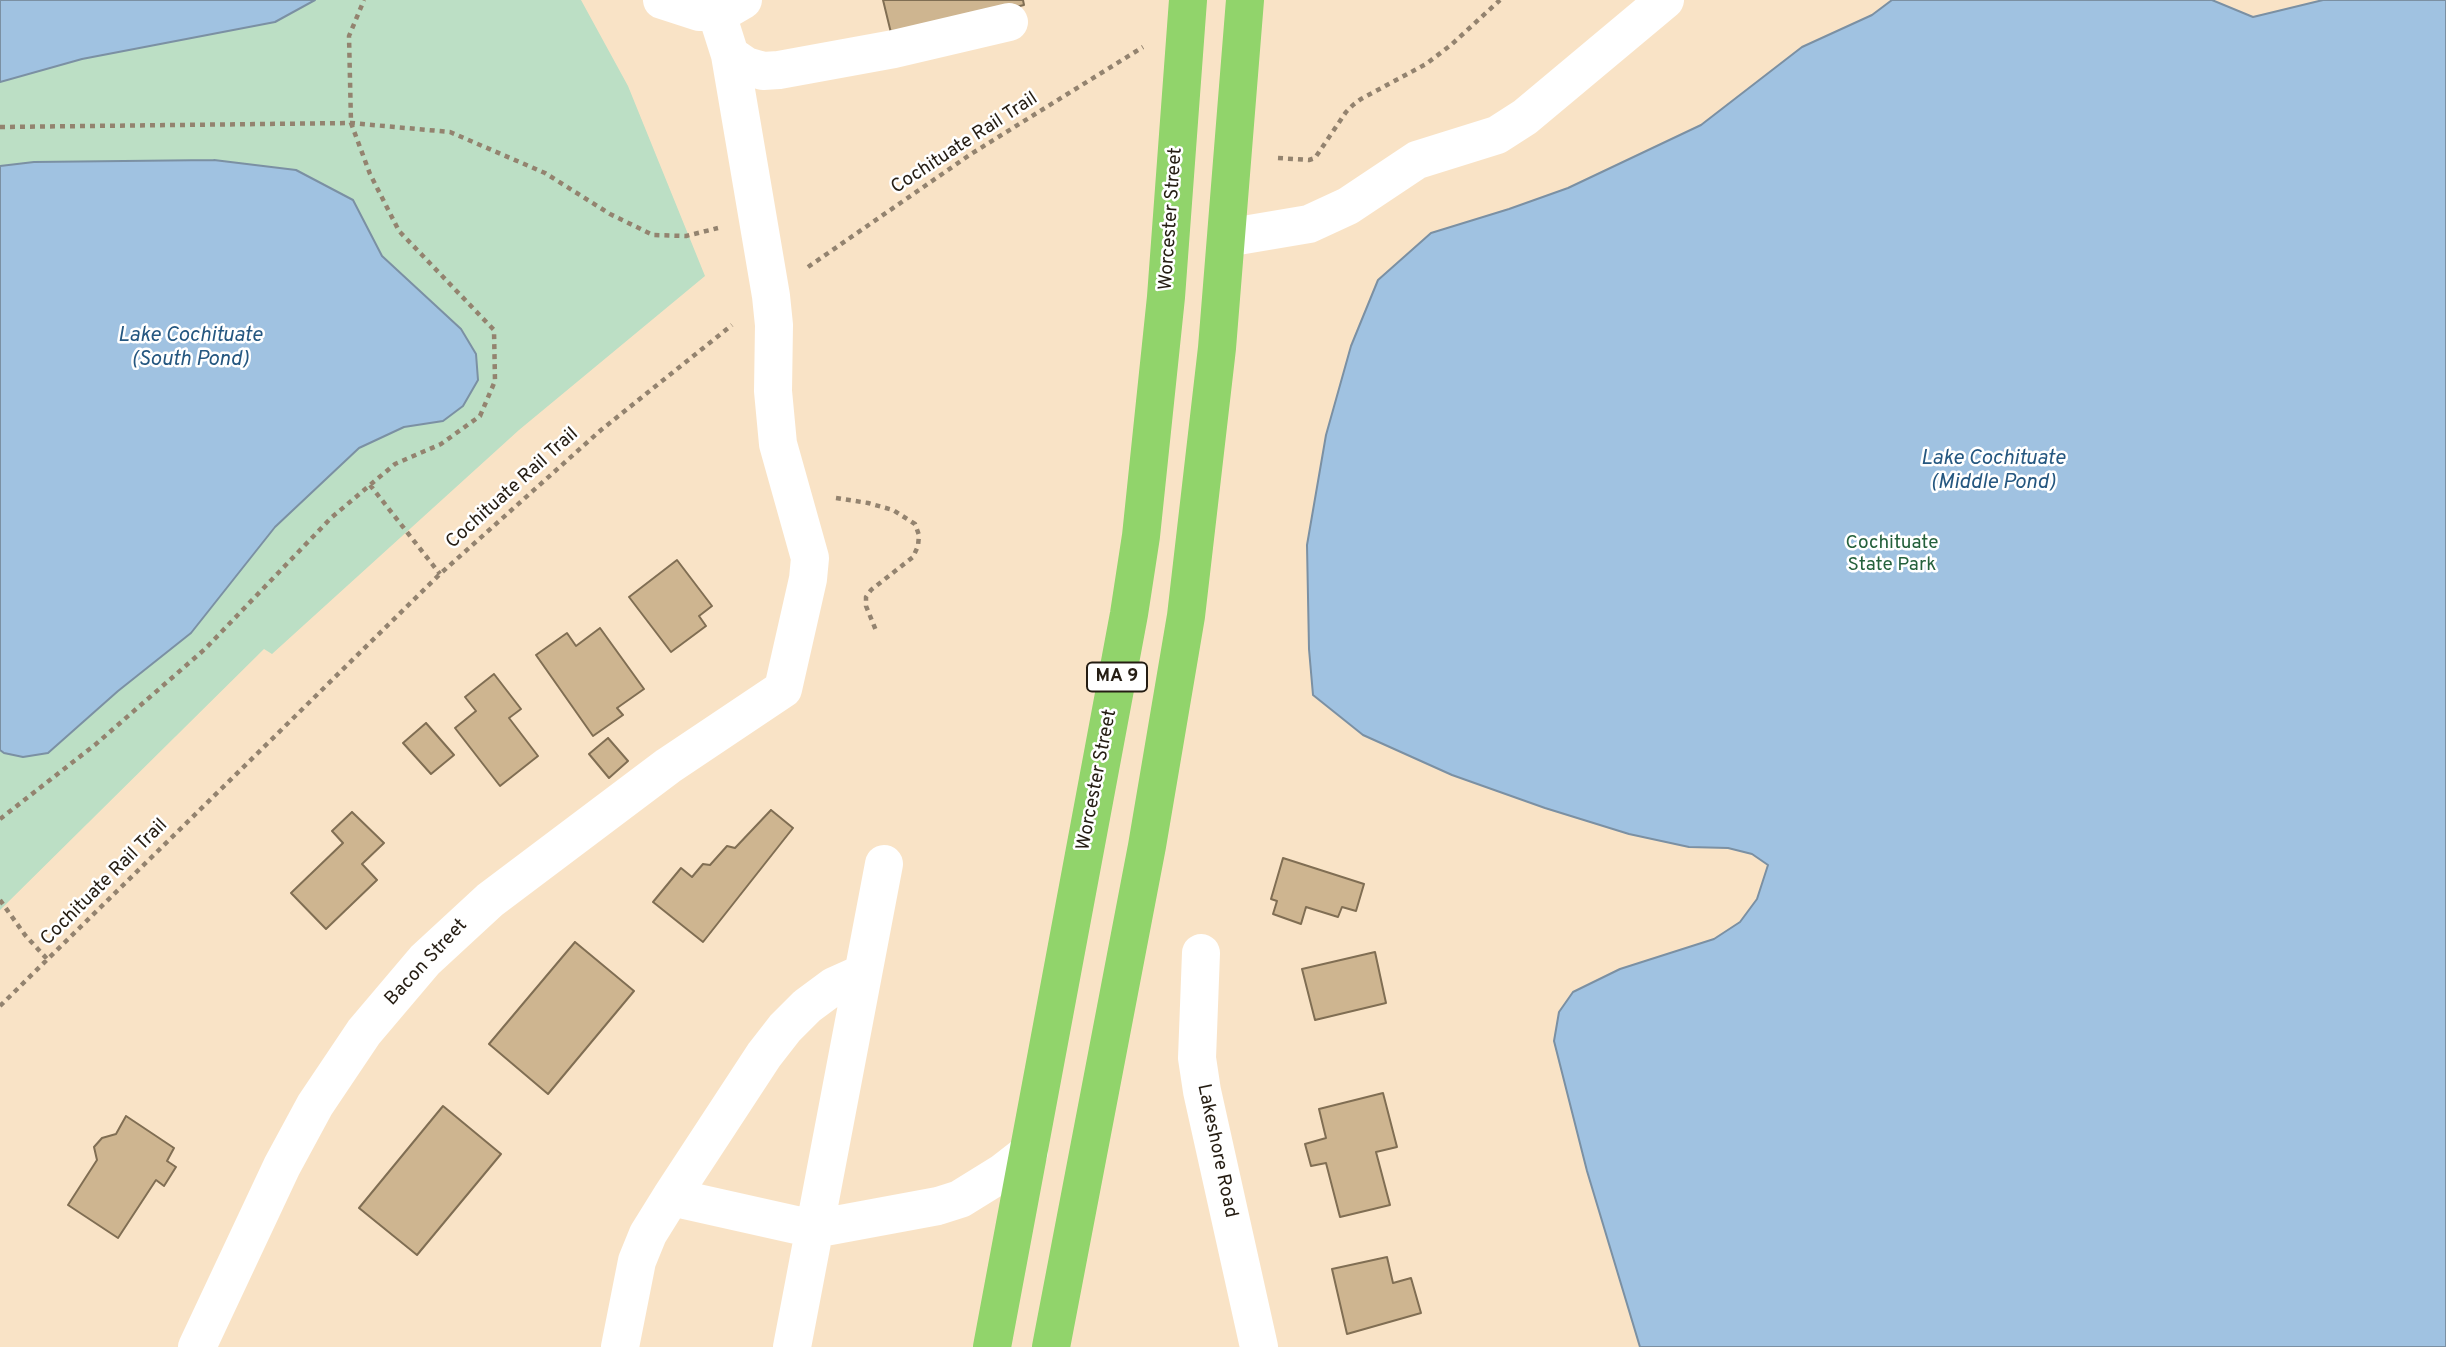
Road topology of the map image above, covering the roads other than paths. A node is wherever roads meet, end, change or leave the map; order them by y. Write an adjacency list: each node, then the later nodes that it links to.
1 (662, 0): 5 (street)
2 (1188, 0): 12 (highway, Worcester Street / MA 9)
3 (1245, 0): 8 (highway, MA 9)
4 (1665, 0): 8 (street)
5 (729, 6): 7 (street)
6 (1009, 22): 7 (street)
7 (730, 55): 15 (street, Bacon Street)
8 (1226, 238): 19 (highway, MA 9)
9 (884, 864): 11 (street)
10 (1201, 953): 20 (street, Lakeshore Road)
11 (863, 973): 13 (street); 14 (street)
12 (1029, 1152): 14 (street); 18 (highway, Worcester Street / MA 9)
13 (671, 1197): 14 (street); 16 (street)
14 (814, 1229): 17 (street)
15 (197, 1347)
16 (620, 1347)
17 (792, 1347)
18 (992, 1347)
19 (1051, 1347)
20 (1259, 1347)

